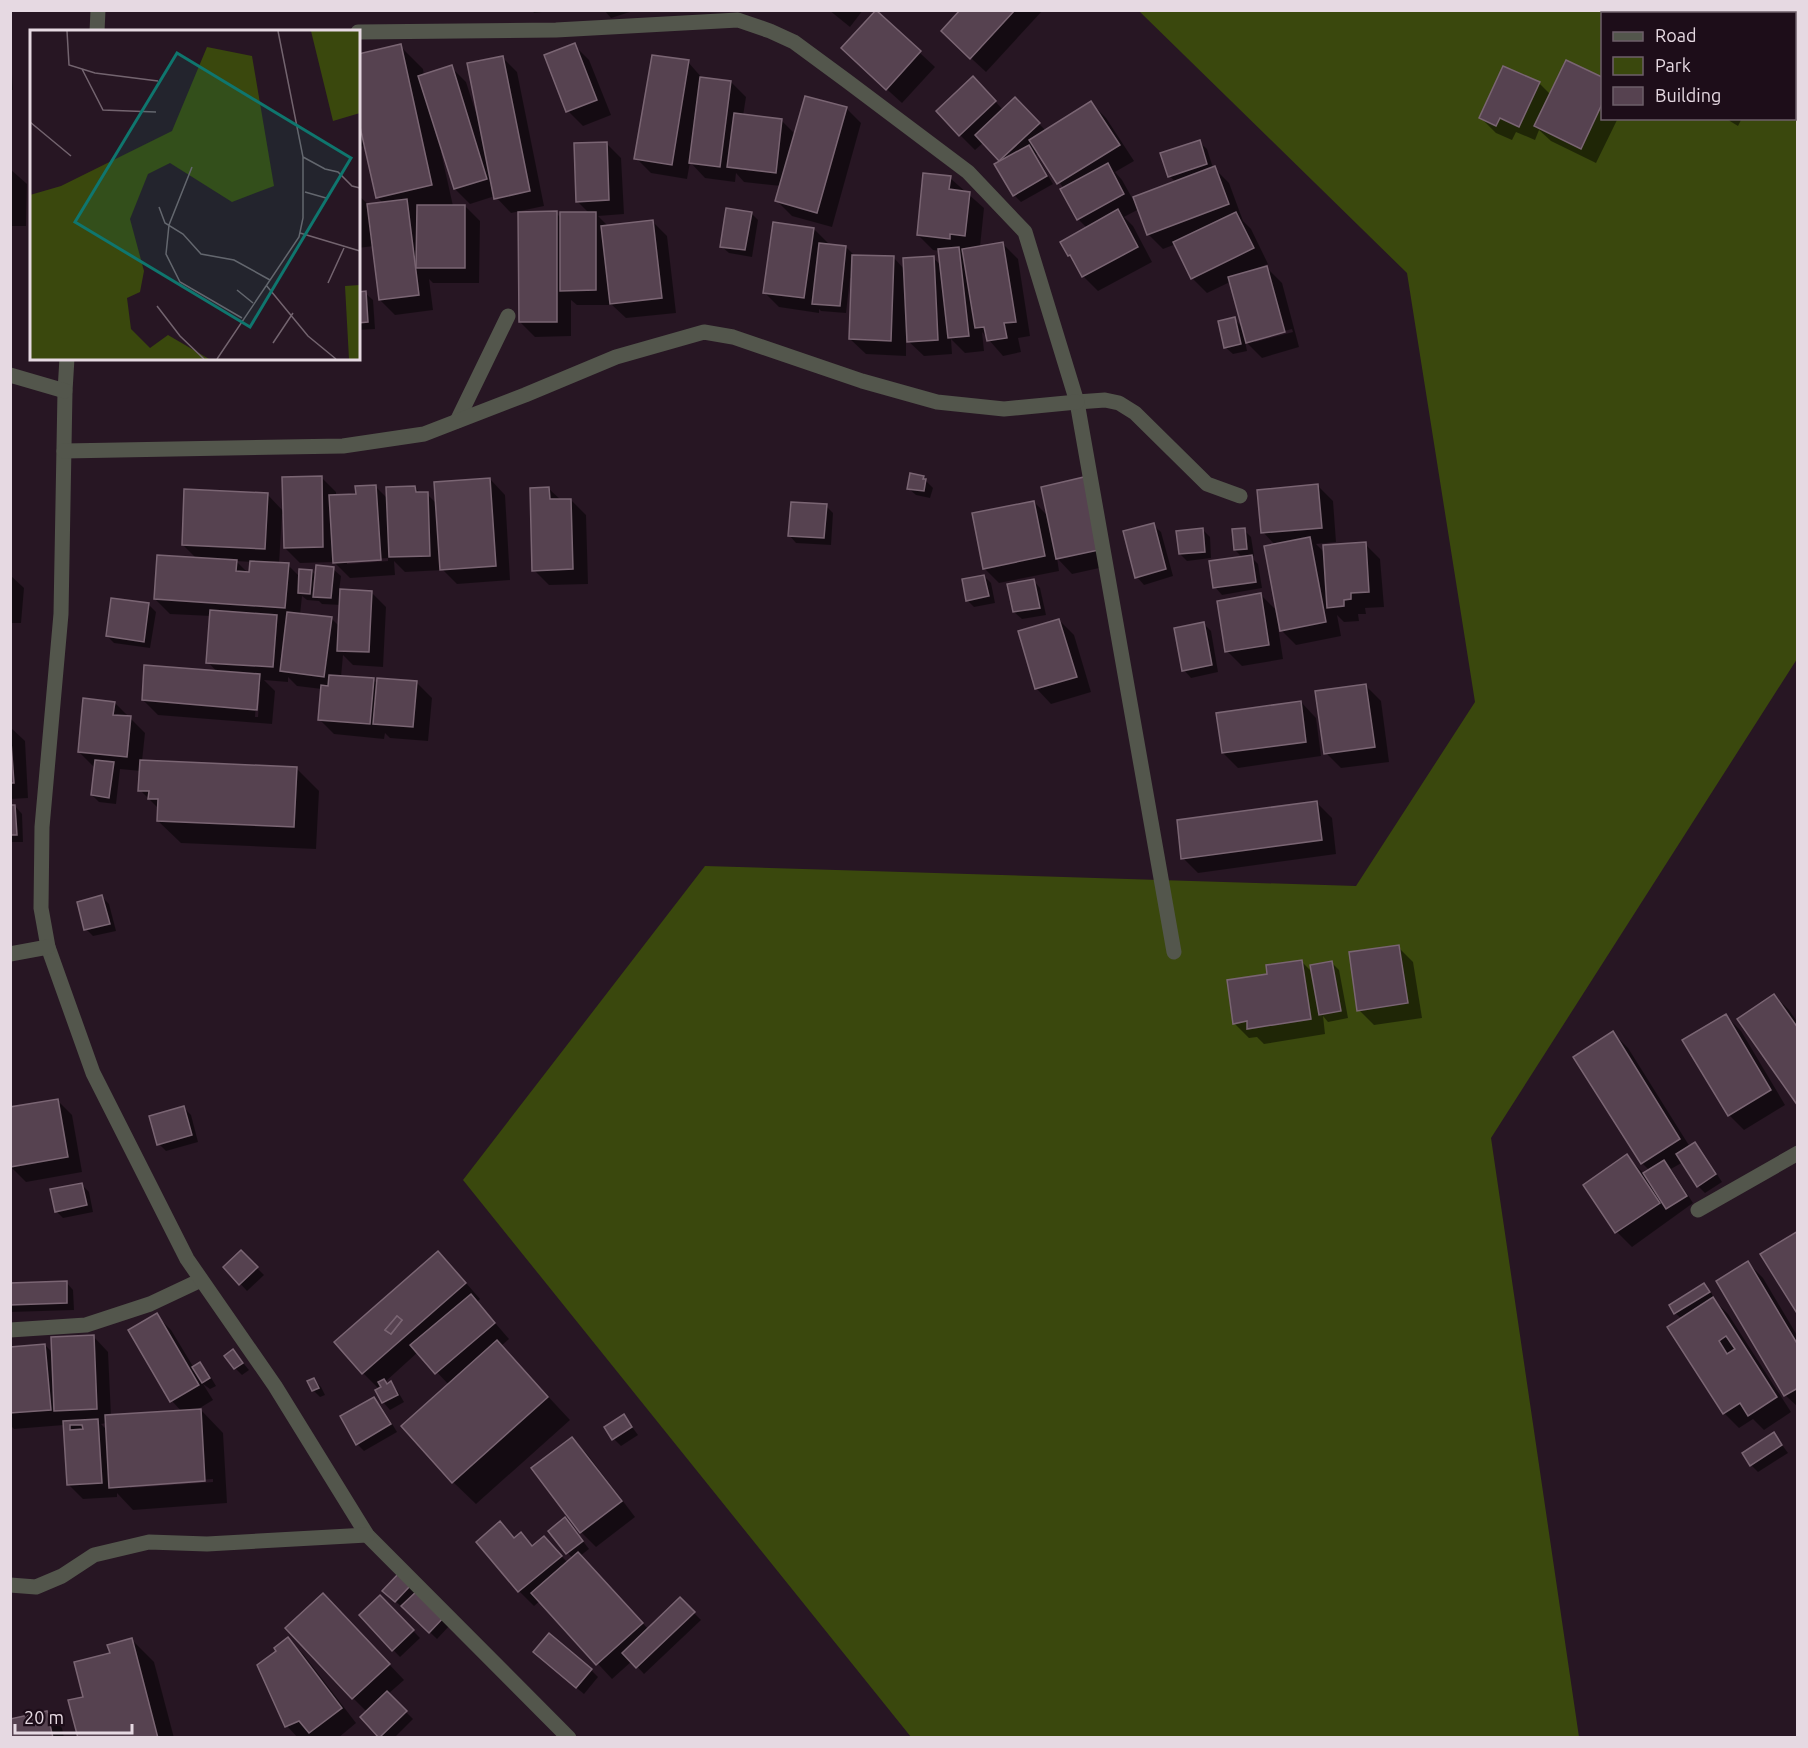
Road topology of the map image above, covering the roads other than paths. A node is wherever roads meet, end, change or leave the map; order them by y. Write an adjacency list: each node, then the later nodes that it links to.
1 (98, 10): 2 (street)
2 (97, 30)
3 (360, 32): 8 (street)
4 (508, 316): 9 (street)
5 (67, 360): 7 (street)
6 (10, 375): 7 (street)
7 (65, 391): 10 (street)
8 (1077, 402): 9 (street); 11 (street); 13 (street)
9 (457, 421): 10 (street)
10 (64, 450): 12 (street)
11 (1240, 496)
12 (48, 947): 14 (street); 17 (street)
13 (1174, 952)
14 (10, 954)
15 (1797, 1153): 16 (street)
16 (1698, 1210)
17 (201, 1280): 18 (street); 19 (street)
18 (10, 1330)
19 (367, 1535): 20 (street); 21 (street)
20 (10, 1585)
21 (569, 1737)

